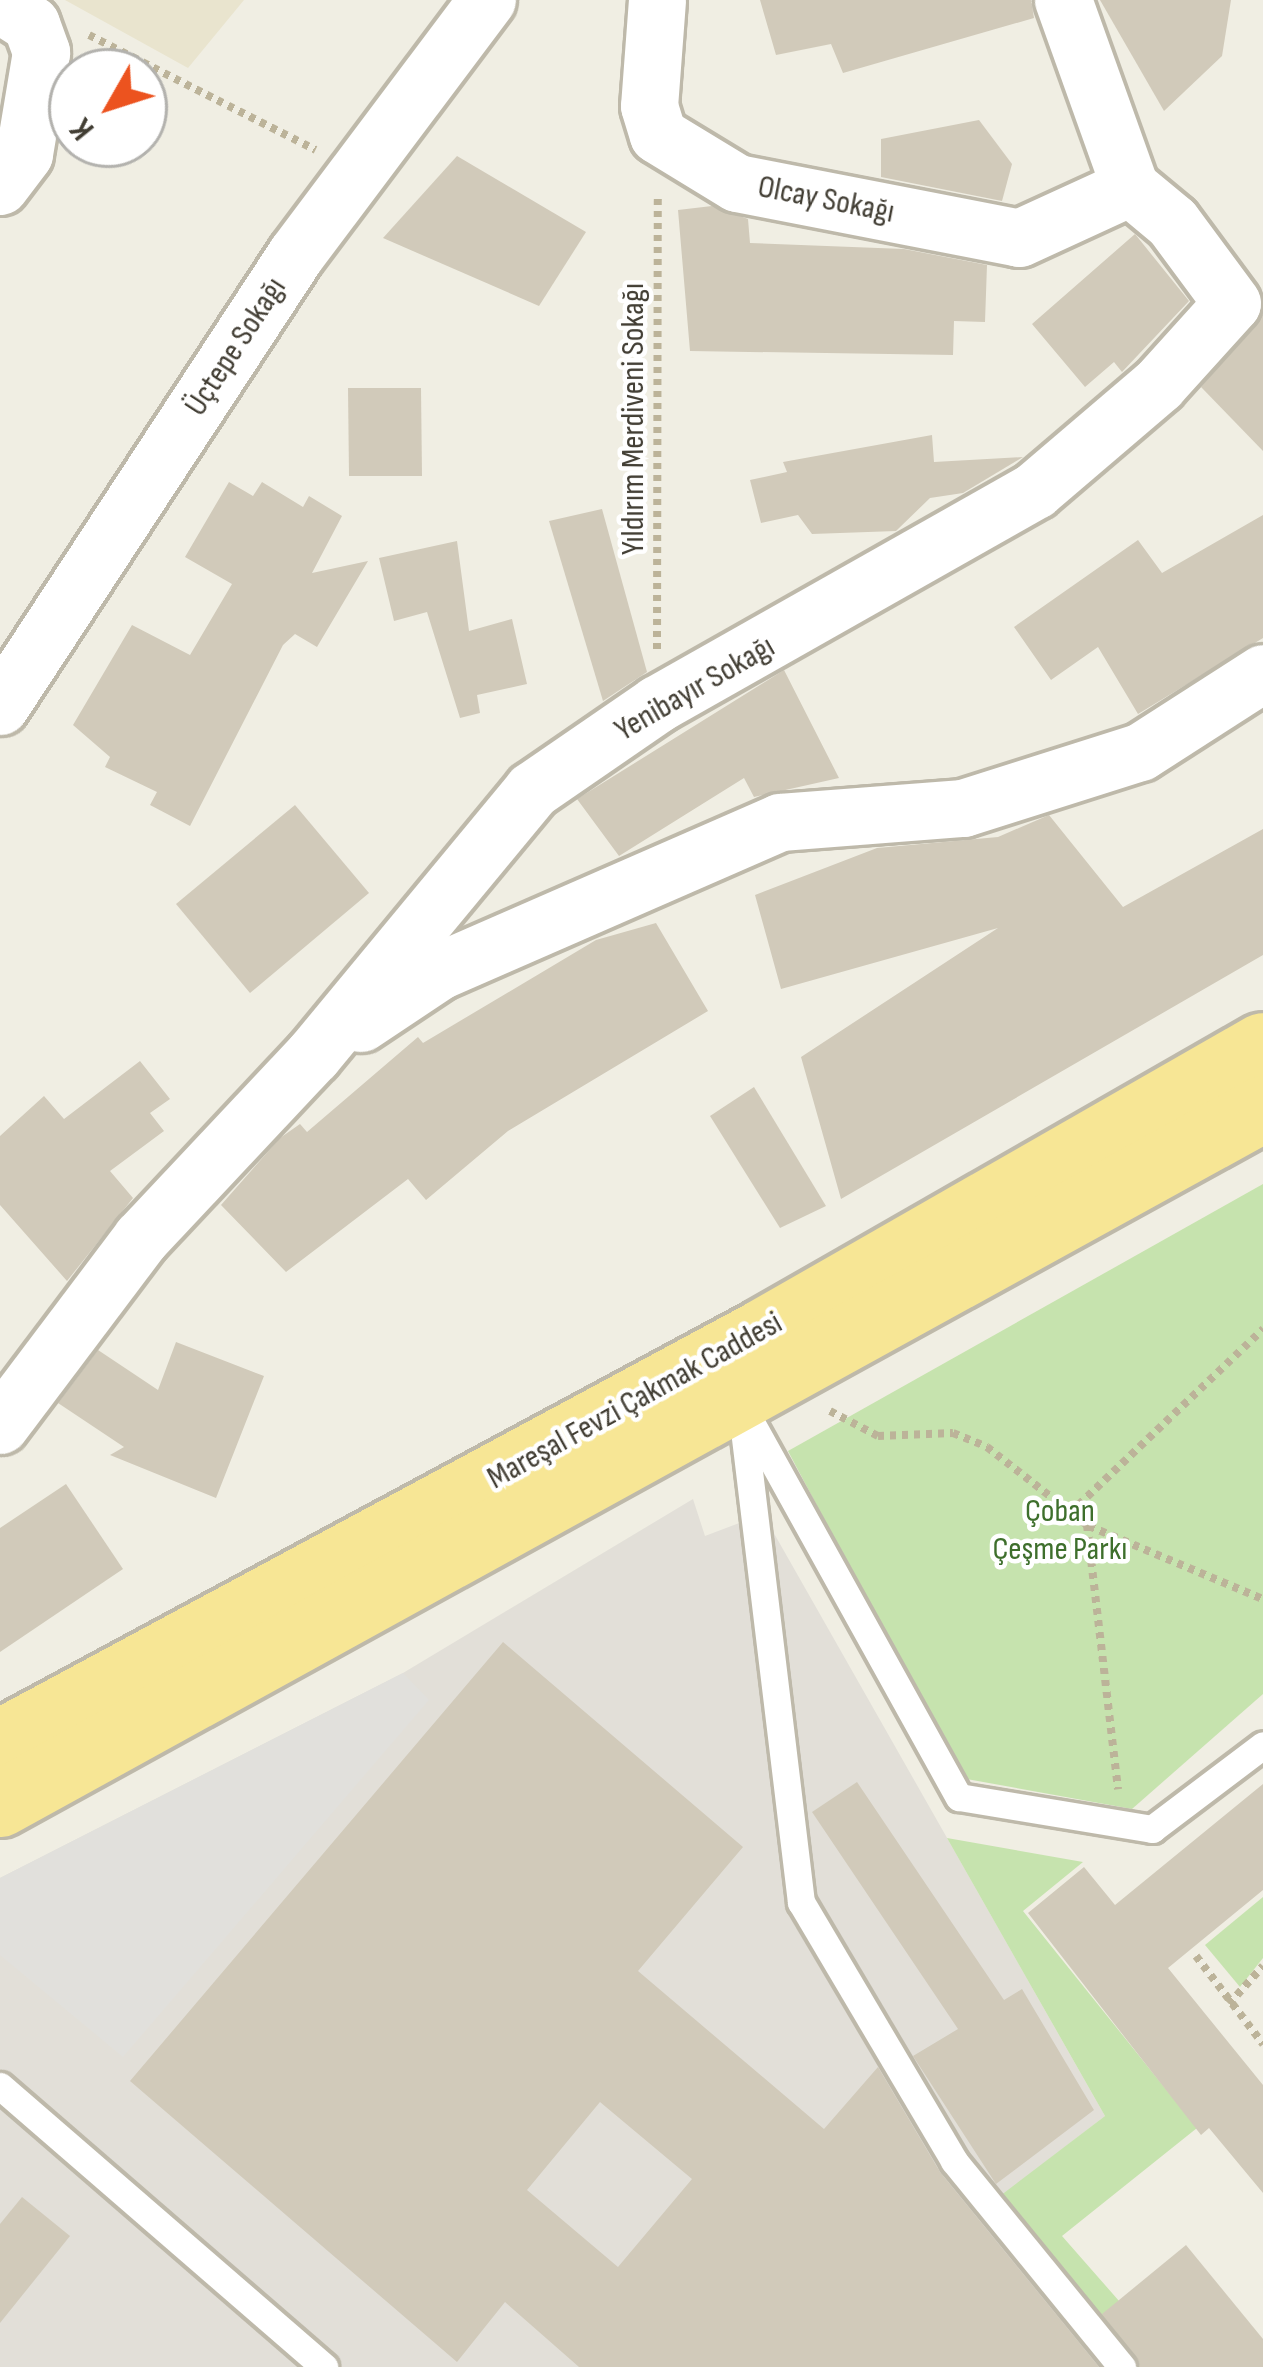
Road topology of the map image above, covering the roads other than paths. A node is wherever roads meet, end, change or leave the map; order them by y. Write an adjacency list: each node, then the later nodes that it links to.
1 (487, 0): 8 (street, Üçtepe Sokağı)
2 (657, 0): 6 (street, Olcay Sokağı)
3 (1064, 0): 6 (street, Yenibayır Sokağı)
4 (15, 14): 5 (street)
5 (0, 187)
6 (1130, 187): 10 (street, Yenibayır Sokağı)
7 (1263, 673): 10 (street)
8 (0, 706)
9 (1263, 1046): 14 (main road, Mareşal Fevzi Çakmak Caddesi)
10 (313, 1055): 13 (street, Yenibayır Sokağı)
11 (1263, 1109): 12 (main road, Mareşal Fevzi Çakmak Caddesi)
12 (768, 1390): 15 (lane); 16 (main road, Mareşal Fevzi Çakmak Caddesi); 19 (lane)
13 (0, 1425)
14 (0, 1743)
15 (1263, 1745)
16 (0, 1804)
17 (0, 2086): 18 (lane)
18 (323, 2367)
19 (1122, 2367)

